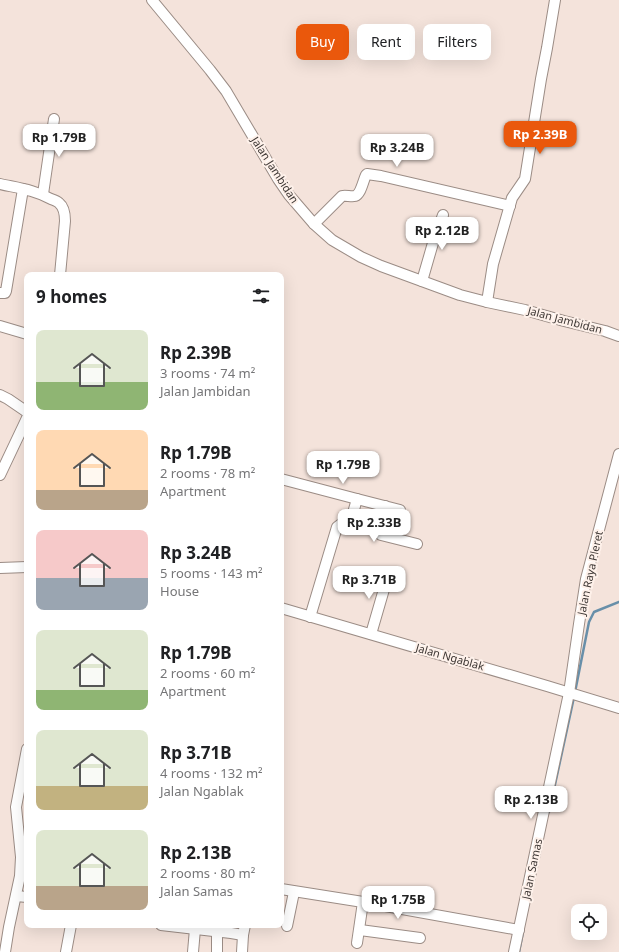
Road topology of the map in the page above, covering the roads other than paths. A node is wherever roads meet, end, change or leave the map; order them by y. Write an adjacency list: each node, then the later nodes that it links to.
1 (152, 0): 9 (street, Jalan Jambidan)
2 (555, 0): 7 (street)
3 (54, 119): 6 (street)
4 (0, 184): 5 (street)
5 (23, 188): 6 (street); 12 (street)
6 (43, 194): 10 (street)
7 (510, 206): 9 (street); 13 (street)
8 (443, 215): 11 (street)
9 (314, 224): 11 (street, Jalan Jambidan)
10 (60, 272)
11 (422, 281): 13 (street, Jalan Jambidan)
12 (0, 293)
13 (487, 302): 16 (street, Jalan Jambidan)
14 (0, 326): 15 (street)
15 (24, 333)
16 (619, 336)
17 (0, 395): 18 (street)
18 (24, 410)
19 (24, 424): 21 (street)
20 (619, 454): 33 (street, Jalan Raya Pleret)
21 (0, 475)
22 (284, 480): 23 (street)
23 (357, 499): 24 (street); 31 (street)
24 (385, 506): 25 (street); 26 (street)
25 (400, 510)
26 (417, 544)
27 (24, 566): 28 (street)
28 (0, 568)
29 (389, 572): 32 (street)
30 (284, 609): 31 (street, Jalan Ngablak)
31 (310, 616): 32 (street, Jalan Ngablak)
32 (371, 634): 33 (street, Jalan Ngablak)
33 (574, 694): 34 (street, Jalan Ngablak); 48 (street, Jalan Samas)
34 (619, 708)
35 (24, 776): 36 (street)
36 (23, 841): 39 (street)
37 (284, 890): 38 (street)
38 (294, 892): 41 (street); 42 (street)
39 (16, 896): 40 (street); 53 (street)
40 (24, 897)
41 (363, 902): 47 (street); 48 (street)
42 (287, 926)
43 (70, 928): 54 (street)
44 (187, 928): 46 (street)
45 (244, 928): 50 (street)
46 (196, 929): 49 (street); 55 (street)
47 (360, 930): 51 (street); 52 (street)
48 (519, 930): 58 (street, Jalan Samas)
49 (217, 932): 50 (street); 56 (street)
50 (243, 935): 57 (street)
51 (420, 938)
52 (357, 942)
53 (6, 952)
54 (66, 952)
55 (193, 952)
56 (217, 952)
57 (242, 952)
58 (514, 952)

